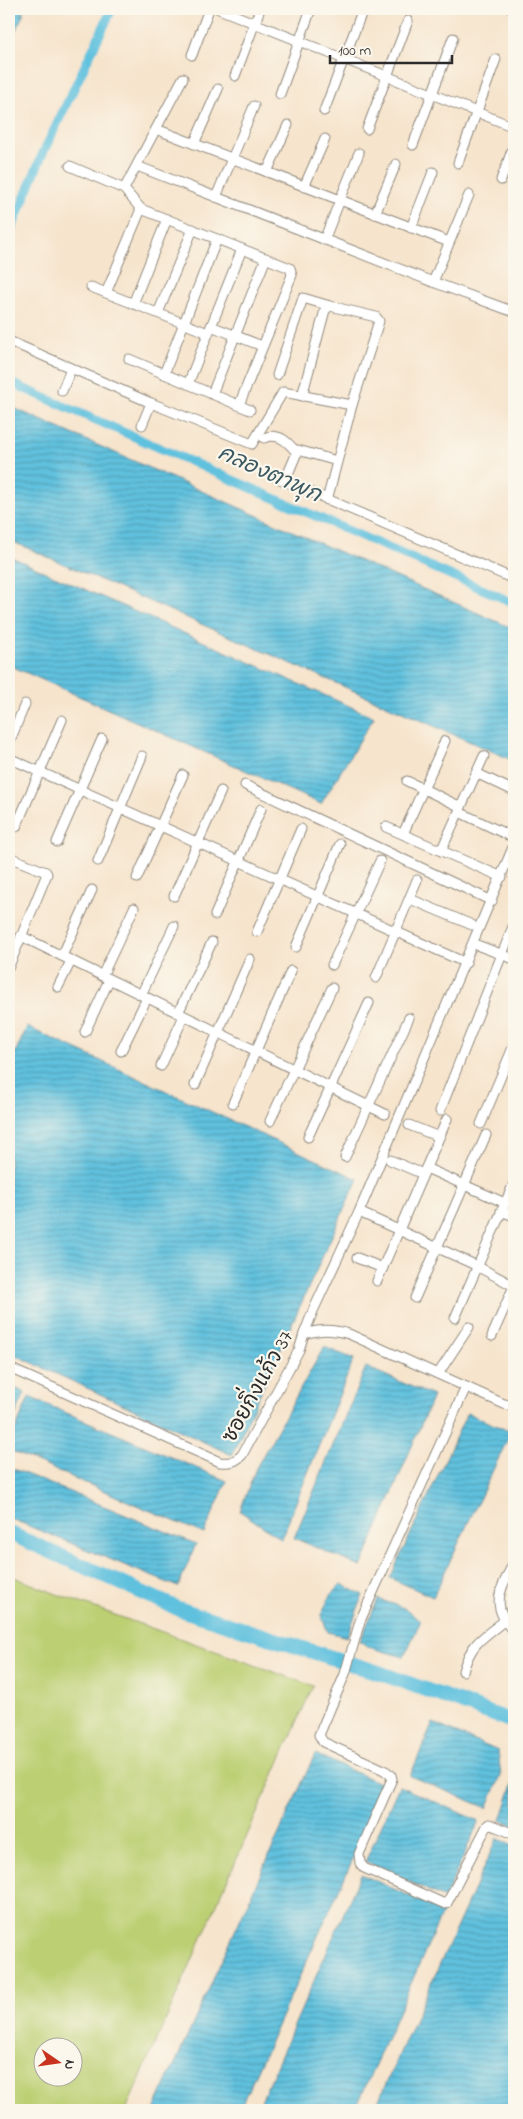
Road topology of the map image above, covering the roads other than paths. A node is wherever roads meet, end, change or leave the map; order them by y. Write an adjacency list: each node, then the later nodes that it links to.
1 (209, 9): 10 (street)
2 (219, 9): 7 (street)
3 (260, 9): 7 (street)
4 (311, 9): 9 (street)
5 (363, 9): 11 (street)
6 (408, 21): 14 (street)
7 (255, 23): 9 (street); 13 (street)
8 (453, 38): 18 (street)
9 (299, 41): 11 (street); 17 (street)
10 (192, 55)
11 (344, 58): 14 (street); 20 (street)
12 (496, 59): 21 (street)
13 (235, 76)
14 (387, 77): 18 (street); 25 (street)
15 (183, 78): 24 (street)
16 (218, 89): 27 (street)
17 (280, 94)
18 (432, 94): 21 (street); 28 (street)
19 (254, 106): 31 (street)
20 (324, 111)
21 (477, 112): 23 (street); 32 (street)
22 (288, 125): 36 (street)
23 (514, 127)
24 (156, 129): 27 (street); 35 (street)
25 (367, 130)
26 (325, 139): 39 (street)
27 (194, 144): 31 (street)
28 (413, 145)
29 (514, 145): 38 (street)
30 (359, 153): 43 (street)
31 (232, 159): 36 (street); 42 (street)
32 (458, 162)
33 (396, 164): 45 (street)
34 (70, 166): 40 (street)
35 (136, 166): 40 (street); 42 (street)
36 (267, 172): 39 (street)
37 (433, 172): 47 (street)
38 (501, 180)
39 (304, 187): 43 (street)
40 (124, 189): 44 (street)
41 (469, 195): 51 (street)
42 (216, 197): 50 (street)
43 (340, 200): 45 (street); 50 (street)
44 (141, 209): 46 (street); 56 (street)
45 (375, 214): 47 (street)
46 (166, 219): 48 (street); 57 (street)
47 (411, 228): 51 (street)
48 (193, 229): 49 (street); 60 (street)
49 (217, 239): 52 (street); 61 (street)
50 (324, 240): 54 (street)
51 (449, 242): 54 (street)
52 (242, 249): 53 (street); 62 (street)
53 (266, 258): 63 (street); 65 (street)
54 (433, 282): 59 (street)
55 (91, 287): 56 (street)
56 (106, 293): 57 (street)
57 (133, 304): 60 (street)
58 (330, 306): 69 (street); 73 (street); 76 (street)
59 (514, 312)
60 (158, 313): 61 (street)
61 (184, 323): 62 (street); 68 (street)
62 (209, 329): 63 (street); 70 (street)
63 (234, 335): 65 (street); 72 (street)
64 (9, 341): 67 (street)
65 (262, 346): 75 (street)
66 (129, 359): 68 (street)
67 (71, 369): 71 (street); 74 (street)
68 (164, 374): 70 (street)
69 (277, 375)
70 (188, 384): 72 (street)
71 (62, 391)
72 (212, 394): 75 (street)
73 (302, 396): 74 (street); 76 (street)
74 (150, 403): 78 (street)
75 (239, 405): 77 (street)
76 (352, 405): 81 (street)
77 (250, 410)
78 (142, 425)
79 (264, 438): 80 (street)
80 (297, 454): 81 (street); 83 (street)
81 (337, 461): 84 (street)
82 (273, 476): 83 (street)
83 (285, 482): 84 (street)
84 (327, 500): 85 (street)
85 (514, 580)
86 (25, 704): 90 (street)
87 (62, 720): 94 (street)
88 (102, 739): 100 (street)
89 (445, 741): 99 (street)
90 (9, 743)
91 (142, 756): 103 (street)
92 (484, 756): 95 (street)
93 (9, 758): 94 (street)
94 (40, 772): 100 (street); 107 (street)
95 (476, 773): 101 (street); 104 (street)
96 (183, 775): 106 (street)
97 (407, 781): 99 (street)
98 (245, 785): 129 (street)
99 (423, 788): 104 (street); 110 (street)
100 (80, 790): 103 (street); 112 (street)
101 (514, 790)
102 (221, 791): 113 (street)
103 (120, 808): 106 (street); 118 (street)
104 (460, 809): 111 (street); 116 (street)
105 (262, 810): 119 (street)
106 (160, 826): 113 (street); 122 (street)
107 (16, 827)
108 (386, 827): 110 (street)
109 (301, 829): 123 (street)
110 (403, 834): 116 (street)
111 (510, 836)
112 (57, 842)
113 (198, 843): 119 (street); 126 (street)
114 (340, 844): 127 (street)
115 (514, 845): 121 (street)
116 (441, 851): 121 (street)
117 (9, 857): 138 (street)
118 (98, 861)
119 (239, 861): 123 (street); 132 (street)
120 (380, 861): 131 (street)
121 (502, 877): 129 (street)
122 (137, 878)
123 (279, 879): 127 (street); 137 (street)
124 (417, 880): 128 (street)
125 (92, 890): 143 (street)
126 (174, 896)
127 (318, 897): 131 (street); 141 (street)
128 (410, 899): 135 (street); 136 (street)
129 (492, 901): 140 (street)
130 (134, 908): 151 (street)
131 (356, 914): 136 (street); 148 (street)
132 (216, 915)
133 (514, 924): 142 (street)
134 (174, 926): 155 (street)
135 (472, 926)
136 (396, 931): 147 (street); 152 (street)
137 (257, 932)
138 (21, 936): 143 (street); 149 (street)
139 (212, 942): 157 (street)
140 (474, 944): 142 (street); 147 (street)
141 (296, 947)
142 (502, 954): 145 (street); 170 (street)
143 (62, 956): 146 (street)
144 (250, 959): 160 (street)
145 (514, 959)
146 (71, 961): 151 (street); 153 (street)
147 (466, 963): 185 (street)
148 (332, 965)
149 (9, 966)
150 (291, 971): 163 (street)
151 (106, 978): 155 (street); 159 (street)
152 (376, 978)
153 (58, 987)
154 (332, 988): 165 (street)
155 (144, 996): 157 (street); 162 (street)
156 (369, 1003): 167 (street)
157 (181, 1015): 160 (street); 164 (street)
158 (409, 1018): 169 (street)
159 (85, 1032)
160 (218, 1032): 163 (street); 166 (street)
161 (514, 1044): 174 (street)
162 (120, 1051)
163 (257, 1052): 165 (street); 168 (street)
164 (161, 1066)
165 (294, 1069): 167 (street); 173 (street)
166 (195, 1085)
167 (331, 1088): 169 (street); 177 (street)
168 (233, 1102)
169 (369, 1106): 171 (street); 179 (street)
170 (440, 1111)
171 (385, 1114)
172 (447, 1118): 178 (street)
173 (270, 1121)
174 (481, 1124)
175 (409, 1125): 178 (street)
176 (486, 1135): 183 (street)
177 (308, 1137)
178 (439, 1137): 181 (street)
179 (344, 1158)
180 (390, 1160): 181 (street)
181 (425, 1171): 183 (street); 187 (street)
182 (514, 1183): 184 (street)
183 (464, 1186): 184 (street); 188 (street)
184 (503, 1207): 186 (street); 190 (street)
185 (359, 1212): 187 (street); 197 (street)
186 (514, 1216)
187 (399, 1230): 188 (street); 191 (street)
188 (437, 1248): 190 (street); 194 (street)
189 (357, 1258): 191 (street)
190 (478, 1266): 193 (street); 195 (street)
191 (383, 1268): 192 (street)
192 (377, 1281)
193 (514, 1286): 198 (street)
194 (415, 1298)
195 (455, 1318)
196 (469, 1327): 200 (street)
197 (304, 1334): 199 (street, ซอยกิ่งแก้ว 37); 200 (street, ซอยกิ่งแก้ว 37)
198 (492, 1336)
199 (9, 1368)
200 (438, 1374): 201 (street, ซอยกิ่งแก้ว 37)
201 (466, 1387): 202 (street, ซอยกิ่งแก้ว 37); 207 (street)
202 (514, 1406)
203 (514, 1562): 204 (street)
204 (504, 1621): 205 (street); 206 (street)
205 (514, 1632)
206 (463, 1671)
207 (514, 1834)

